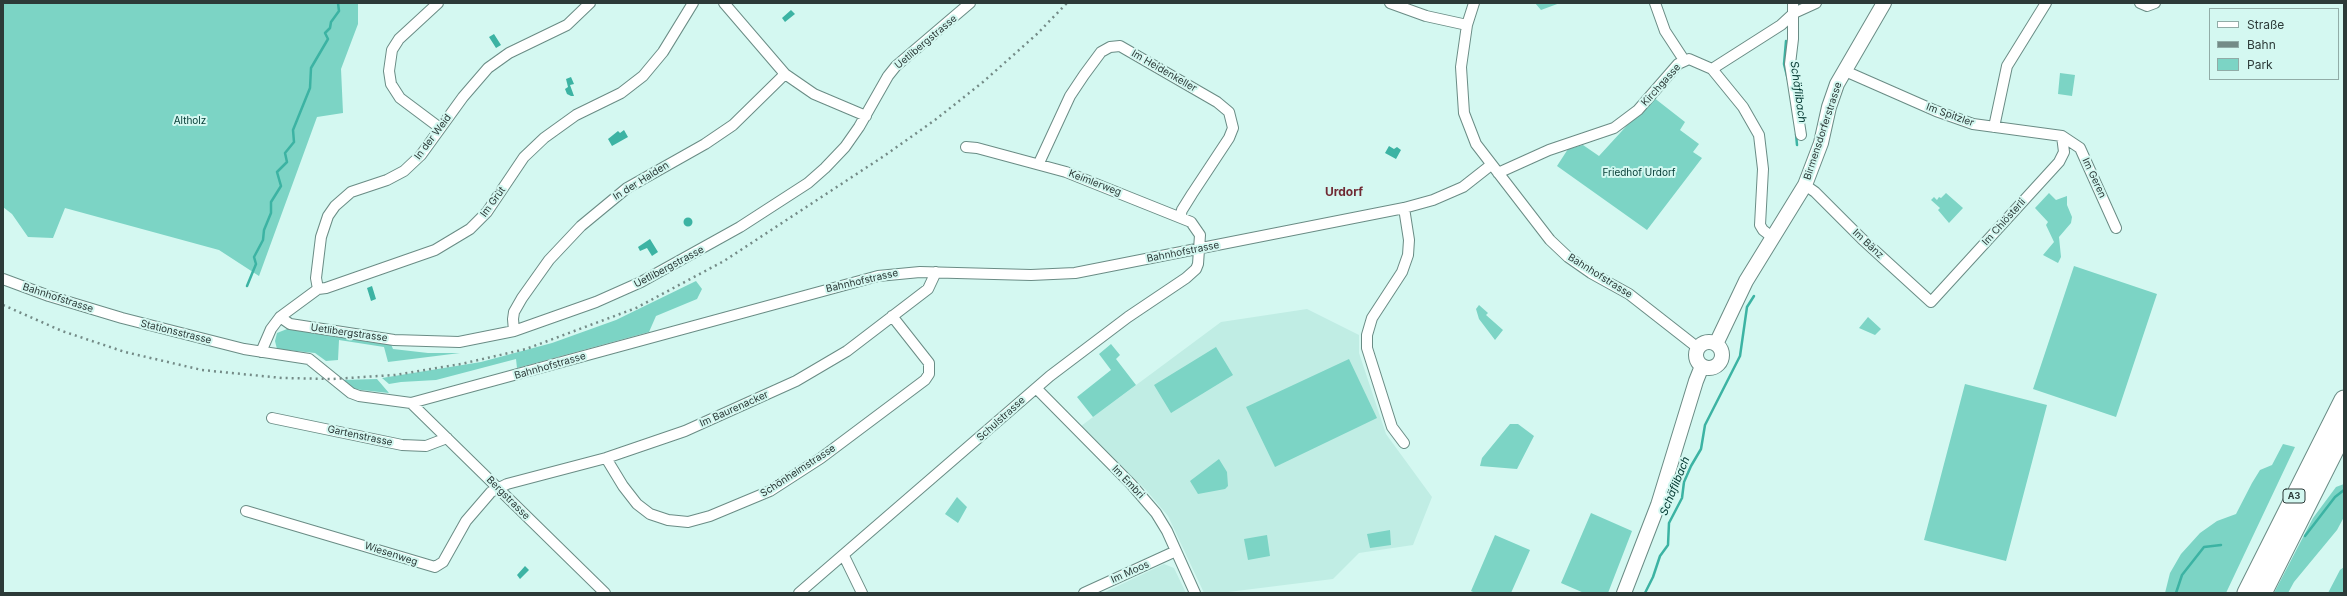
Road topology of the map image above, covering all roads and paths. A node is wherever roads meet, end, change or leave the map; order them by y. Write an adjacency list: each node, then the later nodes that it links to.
1 (438, 3): 22 (street)
2 (590, 3): 22 (street, In der Weid)
3 (693, 3): 37 (street, Im Grüt)
4 (724, 3): 19 (street)
5 (970, 3): 20 (street, Uetlibergstrasse)
6 (1390, 3): 15 (street)
7 (1474, 3): 15 (street, Bahnhofstrasse)
8 (1655, 3): 16 (street)
9 (1816, 3): 14 (street)
10 (1884, 3): 18 (main road, Birmensdorferstrasse)
11 (2046, 3): 21 (street)
12 (2140, 3): 13 (street)
13 (2155, 3)
14 (1794, 8): 17 (street); 23 (street)
15 (1467, 25): 27 (street, Bahnhofstrasse)
16 (1684, 60): 17 (street, Kirchgasse); 28 (street, Kirchgasse)
17 (1712, 69): 33 (street)
18 (1845, 71): 21 (street, Im Spitzler); 29 (main road, Birmensdorferstrasse)
19 (785, 74): 20 (street); 42 (street, In der Halden)
20 (866, 116): 42 (street, Uetlibergstrasse)
21 (1994, 127): 24 (street, Im Spitzler)
22 (440, 128): 37 (street, In der Weid)
23 (1801, 135)
24 (2062, 136): 32 (street, Im Geren); 38 (street, Im Chlösterli)
25 (966, 147): 26 (street, Keimlerweg)
26 (1039, 163): 31 (street, Keimlerweg); 31 (street, Im Heidenkeller)
27 (1491, 165): 28 (street, Bahnhofstrasse); 30 (street, Bahnhofstrasse)
28 (1498, 173): 44 (street, Bahnhofstrasse)
29 (1805, 185): 33 (main road, Birmensdorferstrasse); 38 (street, Im Bänz)
30 (1404, 208): 34 (street, Bahnhofstrasse); 54 (street)
31 (1180, 217): 34 (street, Keimlerweg)
32 (2116, 228)
33 (1772, 236): 43 (main road, Birmensdorferstrasse)
34 (1200, 249): 35 (street, Bahnhofstrasse); 48 (street, Schulstrasse)
35 (936, 272): 40 (street, Im Baurenacker); 50 (street, Bahnhofstrasse)
36 (5, 280): 39 (street, Bahnhofstrasse)
37 (318, 289): 41 (street, Im Grüt)
38 (1931, 302)
39 (108, 314): 45 (street, Stationsstrasse)
40 (892, 316): 55 (street, Im Baurenacker); 55 (street, Schönheimstrasse)
41 (280, 318): 42 (street, Uetlibergstrasse); 46 (street, Im Grüt)
42 (514, 331)
43 (1716, 344): 44 (main road); 47 (main road)
44 (1698, 348): 47 (main road)
45 (244, 349): 46 (street, Bahnhofstrasse)
46 (261, 352): 50 (street, Bahnhofstrasse)
47 (1702, 366): 65 (main road)
48 (1036, 388): 58 (street, Im Embri); 59 (street, Schulstrasse)
49 (2344, 400): 66 (highway, A3)
50 (411, 403): 53 (street, Bergstrasse)
51 (272, 418): 53 (street, Gartenstrasse)
52 (2344, 430): 67 (highway, A3)
53 (447, 438): 56 (street, Bergstrasse)
54 (1404, 443)
55 (606, 458): 56 (street, Im Baurenacker)
56 (499, 488): 57 (street, Wiesenweg); 60 (street, Bergstrasse)
57 (246, 511)
58 (1176, 551): 63 (street, Im Moos); 64 (street, Im Embri)
59 (844, 556): 61 (street, Schulstrasse); 62 (street)
60 (605, 593)
61 (799, 593)
62 (862, 593)
63 (1084, 593)
64 (1195, 593)
65 (1624, 593)
66 (2247, 593)
67 (2262, 593)

